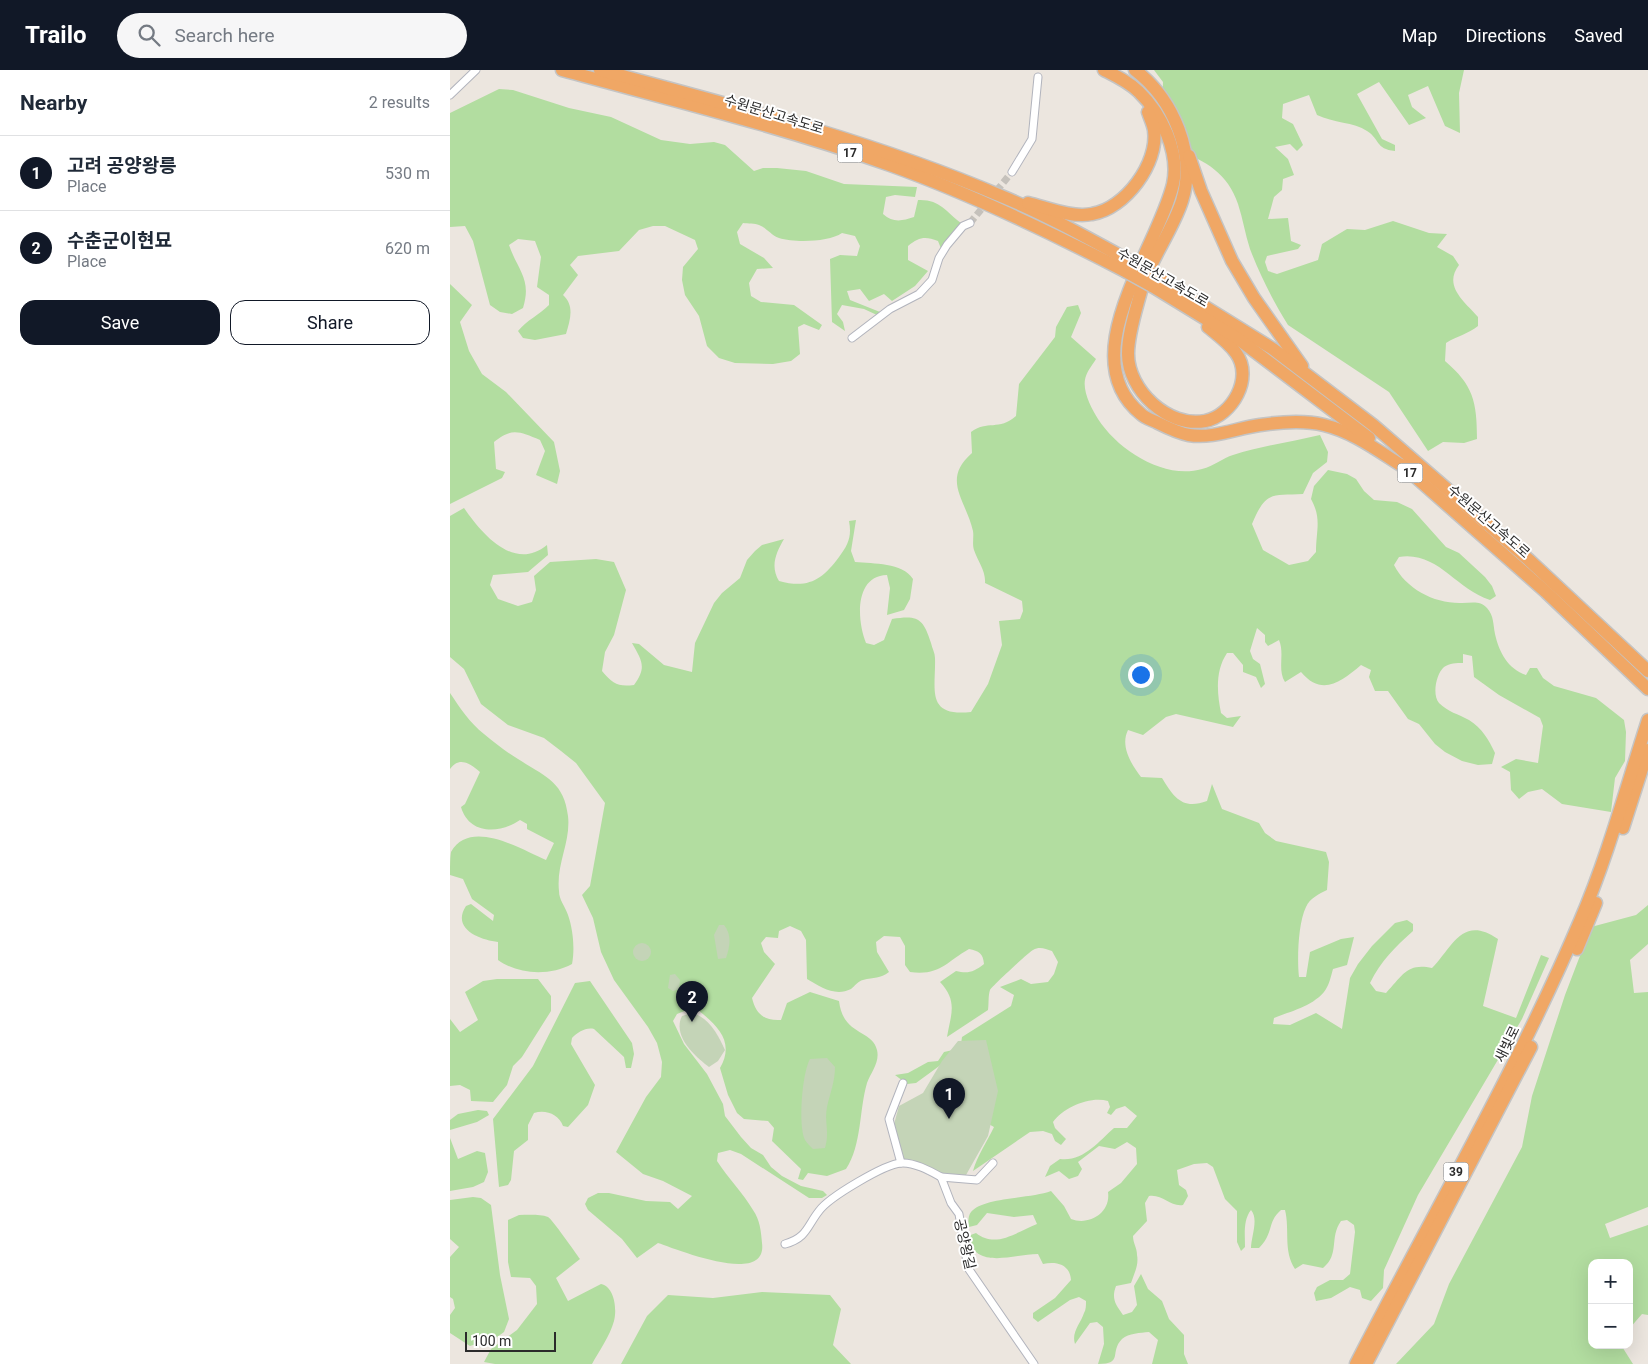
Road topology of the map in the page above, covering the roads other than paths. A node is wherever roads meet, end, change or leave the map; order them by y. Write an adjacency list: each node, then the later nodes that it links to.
1 (476, 70): 8 (street)
2 (562, 70): 13 (highway, 수원문산고속도로 / 17)
3 (600, 70): 11 (highway, 수원문산고속도로 / 17)
4 (1104, 70): 7 (highway)
5 (1135, 70): 9 (highway)
6 (1038, 77): 10 (street)
7 (1130, 85): 11 (highway); 18 (highway)
8 (450, 95)
9 (1181, 138): 15 (highway); 17 (highway)
10 (1012, 172)
11 (1003, 196): 13 (highway, 수원문산고속도로 / 17)
12 (970, 223): 16 (street)
13 (1127, 266): 14 (highway, 수원문산고속도로 / 17, bridge)
14 (1154, 282): 15 (highway, 수원문산고속도로 / 17); 17 (highway, 수원문산고속도로 / 17)
15 (1184, 305): 18 (highway, 수원문산고속도로 / 17)
16 (852, 338)
17 (1308, 374): 19 (highway, 수원문산고속도로 / 17)
18 (1407, 469): 20 (highway, 수원문산고속도로 / 17)
19 (1648, 671)
20 (1647, 688)
21 (1647, 724): 23 (highway, 새빛로 / 39)
22 (1648, 750): 23 (highway, 새빛로 / 39)
23 (1629, 797): 24 (highway, 새빛로 / 39)
24 (1564, 968): 31 (highway, 새빛로 / 39); 32 (highway, 새빛로 / 39)
25 (903, 1083): 26 (street)
26 (901, 1163): 28 (street); 29 (street)
27 (993, 1163): 28 (street)
28 (941, 1177): 30 (street, 공양왕길)
29 (784, 1244)
30 (1034, 1364)
31 (1356, 1364)
32 (1366, 1364)

